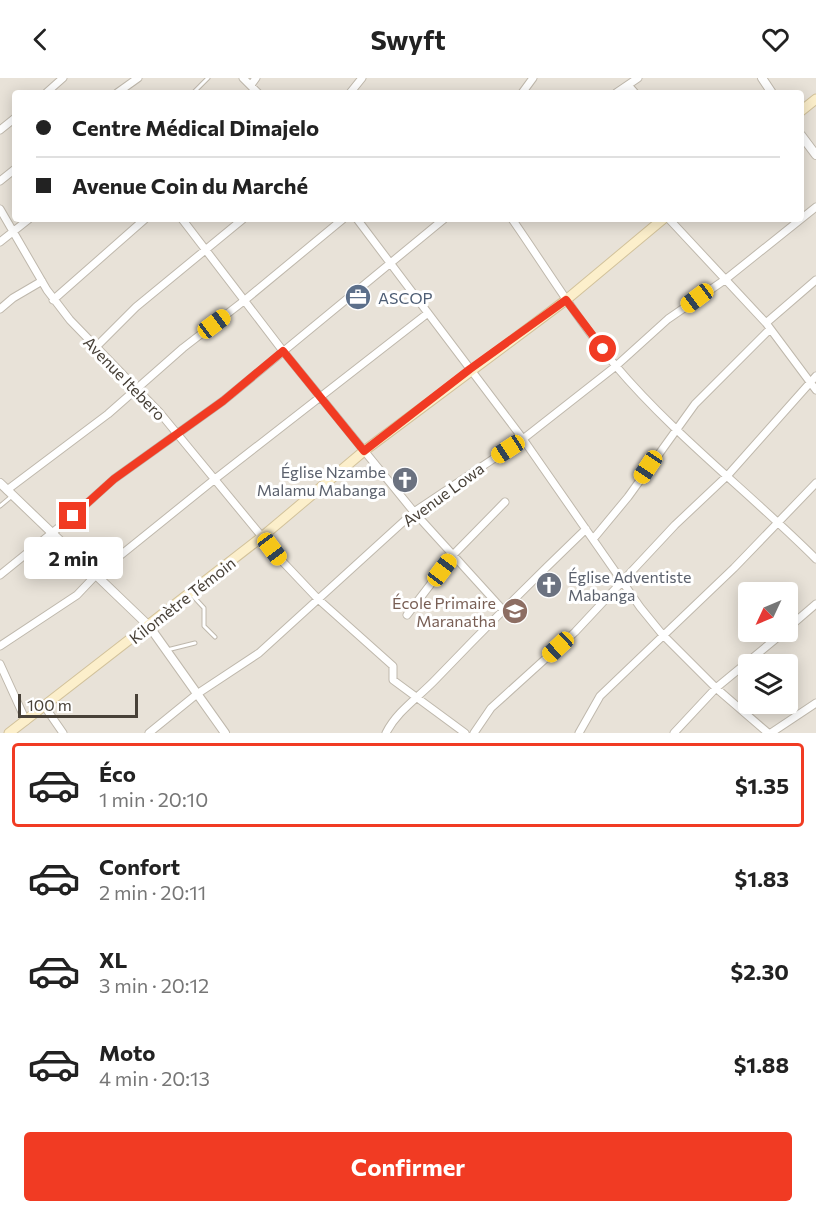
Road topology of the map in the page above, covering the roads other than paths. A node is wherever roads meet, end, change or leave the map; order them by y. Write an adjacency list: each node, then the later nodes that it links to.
1 (63, 78): 10 (street)
2 (138, 78): 11 (street)
3 (208, 78): 12 (lane)
4 (243, 78): 9 (street)
5 (256, 78): 9 (street)
6 (362, 78): 14 (street)
7 (638, 78): 8 (street)
8 (628, 85): 15 (street); 16 (street)
9 (251, 86): 13 (street)
10 (49, 90)
11 (121, 90)
12 (196, 90)
13 (255, 90)
14 (352, 90)
15 (620, 90)
16 (632, 90)
17 (816, 99): 18 (main road)
18 (804, 109)
19 (12, 120): 20 (street)
20 (0, 130)
21 (804, 139): 22 (street)
22 (816, 154)
23 (12, 171): 24 (street)
24 (0, 181)
25 (816, 207): 27 (street, Avenue Lowa)
26 (0, 209): 39 (street, Avenue Itebero)
27 (804, 217)
28 (25, 222): 39 (street)
29 (142, 222): 46 (street)
30 (184, 222): 41 (street)
31 (239, 222): 41 (street)
32 (338, 222): 47 (street)
33 (359, 222): 42 (street)
34 (440, 222): 42 (street)
35 (514, 222): 48 (street)
36 (659, 222): 48 (main road, Kilomètre Témoin)
37 (672, 222): 43 (street)
38 (797, 222): 43 (street, Avenue Lowa)
39 (14, 230): 40 (street); 45 (street, Avenue Itebero)
40 (0, 243)
41 (205, 250): 47 (street); 52 (street)
42 (390, 264): 50 (street); 53 (street)
43 (726, 279): 51 (street); 54 (street, Avenue Lowa)
44 (816, 280): 51 (street)
45 (42, 281): 46 (street, Avenue Itebero); 49 (street)
46 (53, 300): 52 (street, Avenue Itebero)
47 (245, 300): 53 (street); 58 (street)
48 (566, 300): 54 (street); 55 (main road, Kilomètre Témoin)
49 (0, 309)
50 (428, 313): 55 (street); 60 (street)
51 (768, 326): 57 (street); 61 (street)
52 (96, 347): 58 (street, Avenue Itebero)
53 (283, 351): 60 (street); 62 (street)
54 (616, 366): 61 (street); 63 (street, Avenue Lowa)
55 (470, 369): 63 (street); 64 (main road, Kilomètre Témoin)
56 (816, 376): 57 (street)
57 (810, 382): 59 (street); 65 (street)
58 (138, 388): 62 (street, Avenue Itebero); 68 (street)
59 (816, 390)
60 (320, 395): 64 (street); 66 (street)
61 (677, 429): 65 (street); 76 (street)
62 (175, 433): 66 (street, Avenue Itebero); 74 (street)
63 (523, 439): 71 (street, Avenue Lowa); 73 (street)
64 (364, 451): 71 (street); 75 (main road, Kilomètre Témoin)
65 (728, 475): 72 (street); 81 (street)
66 (215, 479): 75 (street, Avenue Itebero); 80 (street)
67 (816, 483): 72 (street)
68 (6, 490): 70 (lane); 74 (street)
69 (505, 502): 77 (street)
70 (0, 506)
71 (414, 512): 77 (street); 83 (street, Avenue Lowa)
72 (779, 522): 78 (street); 89 (street)
73 (586, 529): 76 (street); 85 (street)
74 (52, 533): 79 (street); 80 (street)
75 (262, 536): 82 (main road, Kilomètre Témoin); 83 (street, Avenue Itebero)
76 (594, 538): 81 (street)
77 (453, 555): 85 (street); 86 (street)
78 (816, 559)
79 (0, 575)
80 (96, 575): 88 (street); 93 (street)
81 (622, 579): 89 (street); 108 (street)
82 (191, 593): 88 (main road, Kilomètre Témoin); 90 (lane)
83 (318, 599): 97 (street, Avenue Lowa); 98 (street, Avenue Itebero)
84 (816, 604): 87 (street)
85 (502, 610): 98 (street)
86 (407, 615)
87 (798, 619)
88 (149, 626): 94 (street); 100 (main road, Kilomètre Témoin)
89 (662, 634): 96 (street); 109 (street)
90 (215, 638)
91 (772, 642): 96 (street)
92 (195, 643): 94 (lane)
93 (0, 646)
94 (166, 650): 97 (street)
95 (0, 664): 101 (street)
96 (716, 688): 110 (street); 111 (street)
97 (197, 694): 104 (street, Avenue Lowa); 105 (street)
98 (417, 699): 106 (street); 107 (street, Avenue Itebero)
99 (816, 703): 111 (street)
100 (45, 707): 101 (main road, Kilomètre Témoin); 103 (street)
101 (26, 721): 102 (main road, Kilomètre Témoin)
102 (9, 733)
103 (63, 733)
104 (149, 733)
105 (225, 733)
106 (386, 733)
107 (465, 733)
108 (474, 733)
109 (579, 733)
110 (674, 733)
111 (770, 733)

